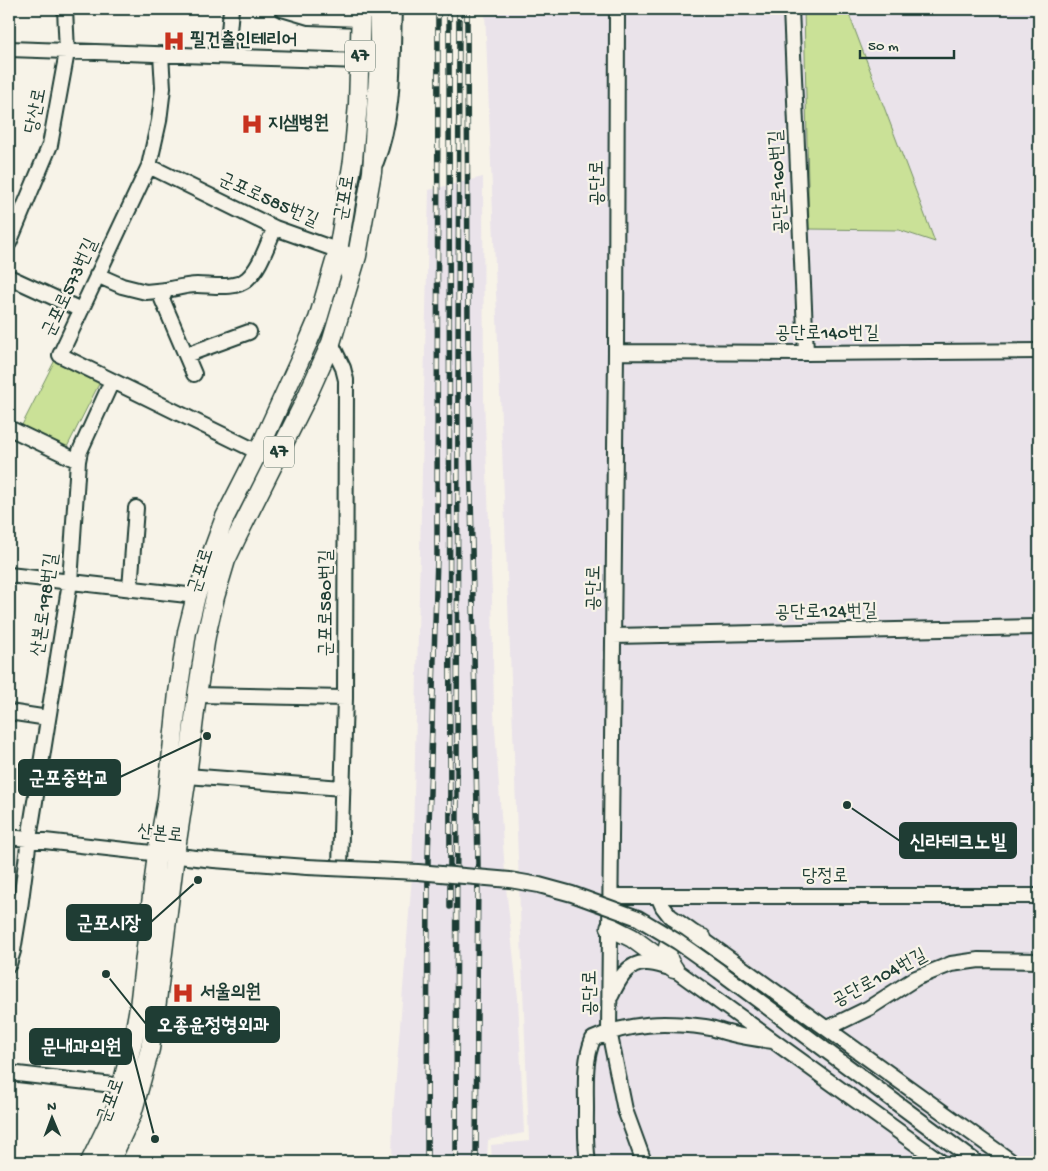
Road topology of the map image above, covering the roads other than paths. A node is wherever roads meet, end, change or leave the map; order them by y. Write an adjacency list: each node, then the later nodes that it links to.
1 (66, 9): 10 (street, 당산로)
2 (232, 9): 12 (street)
3 (282, 9): 8 (street)
4 (379, 9): 15 (main road, 군포로 / 47)
5 (394, 9): 15 (street)
6 (617, 9): 27 (street, 공단로)
7 (791, 9): 28 (street, 공단로160번길)
8 (360, 14): 13 (main road, 군포로 / 47)
9 (9, 49): 10 (street)
10 (67, 52): 11 (street); 17 (street, 당산로)
11 (161, 54): 12 (street); 14 (street, 군포로573번길)
12 (227, 55): 13 (street)
13 (360, 61): 18 (main road, 군포로 / 47)
14 (149, 166): 16 (street, 군포로585번길); 19 (street, 군포로573번길)
15 (372, 172): 21 (main road, 군포로 / 47)
16 (275, 228): 18 (street, 군포로585번길); 22 (street)
17 (9, 243)
18 (338, 251): 21 (street); 33 (main road, 군포로 / 47)
19 (97, 275): 22 (street); 23 (street, 군포로573번길)
20 (9, 277): 23 (street)
21 (349, 282): 25 (main road, 군포로 / 47)
22 (166, 290): 29 (street)
23 (81, 310): 31 (street, 군포로573번길)
24 (249, 332): 29 (street)
25 (331, 343): 37 (main road, 군포로 / 47); 45 (street, 군포로580번길)
26 (1039, 351): 28 (street, 공단로140번길)
27 (616, 352): 28 (street, 공단로140번길); 43 (street, 공단로)
28 (806, 353)
29 (186, 356): 30 (street)
30 (194, 374)
31 (112, 380): 33 (street, 군포로573번길); 34 (street, 산본로198번길)
32 (9, 428): 34 (street)
33 (258, 452): 36 (main road, 군포로 / 47)
34 (78, 461): 39 (street, 산본로198번길)
35 (136, 508): 40 (street)
36 (225, 517): 37 (main road); 41 (main road, 군포로 / 47)
37 (226, 560): 44 (main road, 군포로 / 47)
38 (9, 575): 39 (street)
39 (70, 582): 40 (street); 47 (street, 산본로198번길)
40 (130, 589): 41 (street)
41 (196, 596): 52 (main road, 군포로 / 47)
42 (1039, 628): 43 (street, 공단로124번길)
43 (613, 636): 54 (street, 공단로)
44 (197, 695): 45 (street); 48 (main road, 군포로 / 47)
45 (345, 698): 49 (street, 군포로580번길)
46 (9, 712): 47 (street)
47 (48, 718): 51 (street, 산본로198번길)
48 (187, 776): 49 (street); 52 (main road, 군포로 / 47)
49 (342, 788): 53 (street, 군포로580번길)
50 (9, 837): 51 (street, 산본로)
51 (29, 839): 52 (street, 산본로); 57 (street, 산본로198번길)
52 (166, 854): 68 (main road, 군포로 / 47); 70 (main road, 군포로 / 47); 74 (street, 산본로, bridge)
53 (340, 867)
54 (611, 896): 55 (street, 당정로); 58 (street, 공단로)
55 (658, 896): 56 (street, 당정로); 59 (street)
56 (1039, 896)
57 (14, 907): 60 (street, 산본로198번길)
58 (610, 927): 62 (main road); 63 (street, 공단로)
59 (702, 938): 62 (main road); 64 (street)
60 (10, 955)
61 (1039, 960): 64 (street, 공단로104번길)
62 (674, 969): 63 (street); 66 (street)
63 (610, 998): 65 (street, 공단로)
64 (828, 1028): 75 (street)
65 (610, 1031): 66 (street); 71 (street); 72 (street, 공단로)
66 (776, 1042): 73 (street)
67 (9, 1073): 68 (street)
68 (122, 1086): 69 (main road, 군포로 / 47)
69 (90, 1162)
70 (110, 1162)
71 (588, 1162)
72 (644, 1162)
73 (941, 1162)
74 (976, 1162)
75 (1012, 1162)

